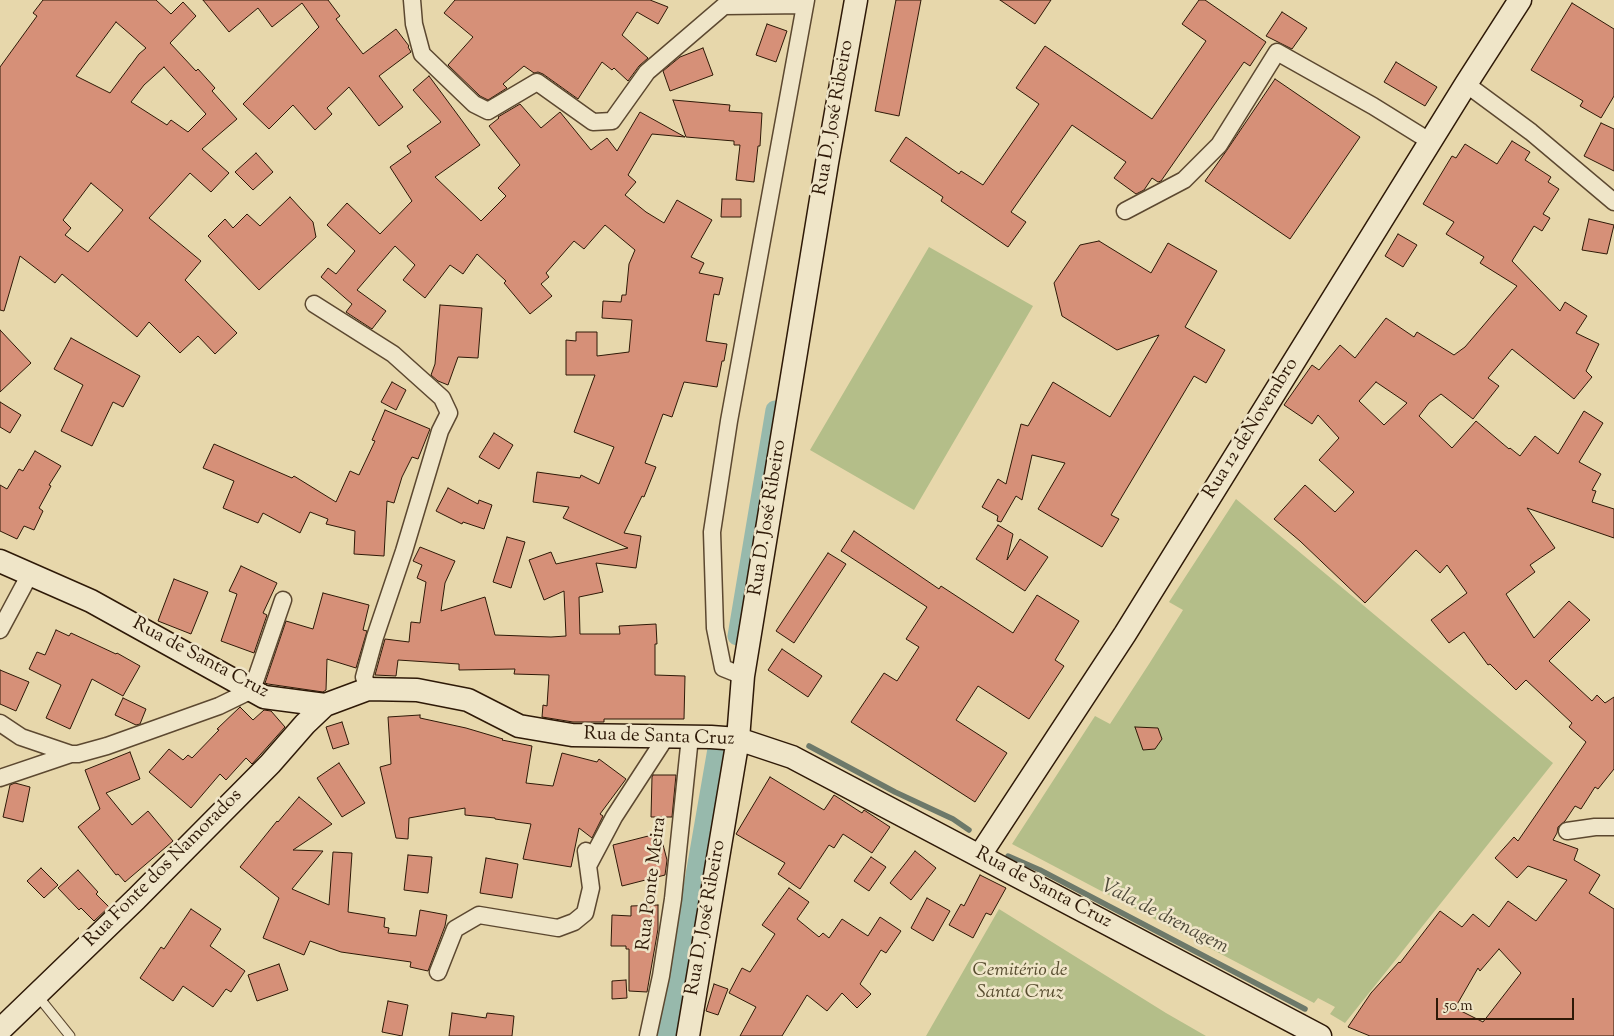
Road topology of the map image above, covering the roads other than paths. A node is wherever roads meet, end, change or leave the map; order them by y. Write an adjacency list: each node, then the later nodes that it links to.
1 (412, 0): 4 (street)
2 (856, 0): 14 (street, Rua D. José Ribeiro)
3 (1520, 0): 5 (street, Rua 12 deNovembro)
4 (805, 3): 14 (street)
5 (1466, 84): 6 (street, Rua 12 deNovembro); 7 (street)
6 (1431, 142): 8 (street); 26 (street, Rua 12 deNovembro)
7 (1614, 202)
8 (1126, 212)
9 (314, 304): 15 (street)
10 (0, 561): 11 (street, Rua de Santa Cruz)
11 (30, 574): 13 (street); 16 (street, Rua de Santa Cruz)
12 (283, 600): 16 (street)
13 (0, 630)
14 (743, 676): 21 (street, Rua D. José Ribeiro)
15 (368, 689): 17 (street, Rua de Santa Cruz); 19 (street, Rua de Santa Cruz)
16 (252, 690): 17 (street, Rua de Santa Cruz); 22 (street)
17 (325, 705): 28 (street, Rua Fonte dos Namorados)
18 (0, 723): 22 (street)
19 (666, 737): 20 (street, Rua de Santa Cruz); 27 (street)
20 (690, 737): 21 (street, Rua de Santa Cruz); 31 (street, Rua Ponte Meira)
21 (738, 739): 26 (street, Rua de Santa Cruz); 32 (street, Rua D. José Ribeiro)
22 (71, 754): 23 (street)
23 (0, 778)
24 (1614, 827): 25 (street)
25 (1567, 831)
26 (980, 855): 33 (street, Rua de Santa Cruz)
27 (438, 972)
28 (37, 994): 29 (street, Rua Fonte dos Namorados); 30 (lane)
29 (0, 1030)
30 (70, 1036)
31 (648, 1036)
32 (688, 1036)
33 (1320, 1036)

